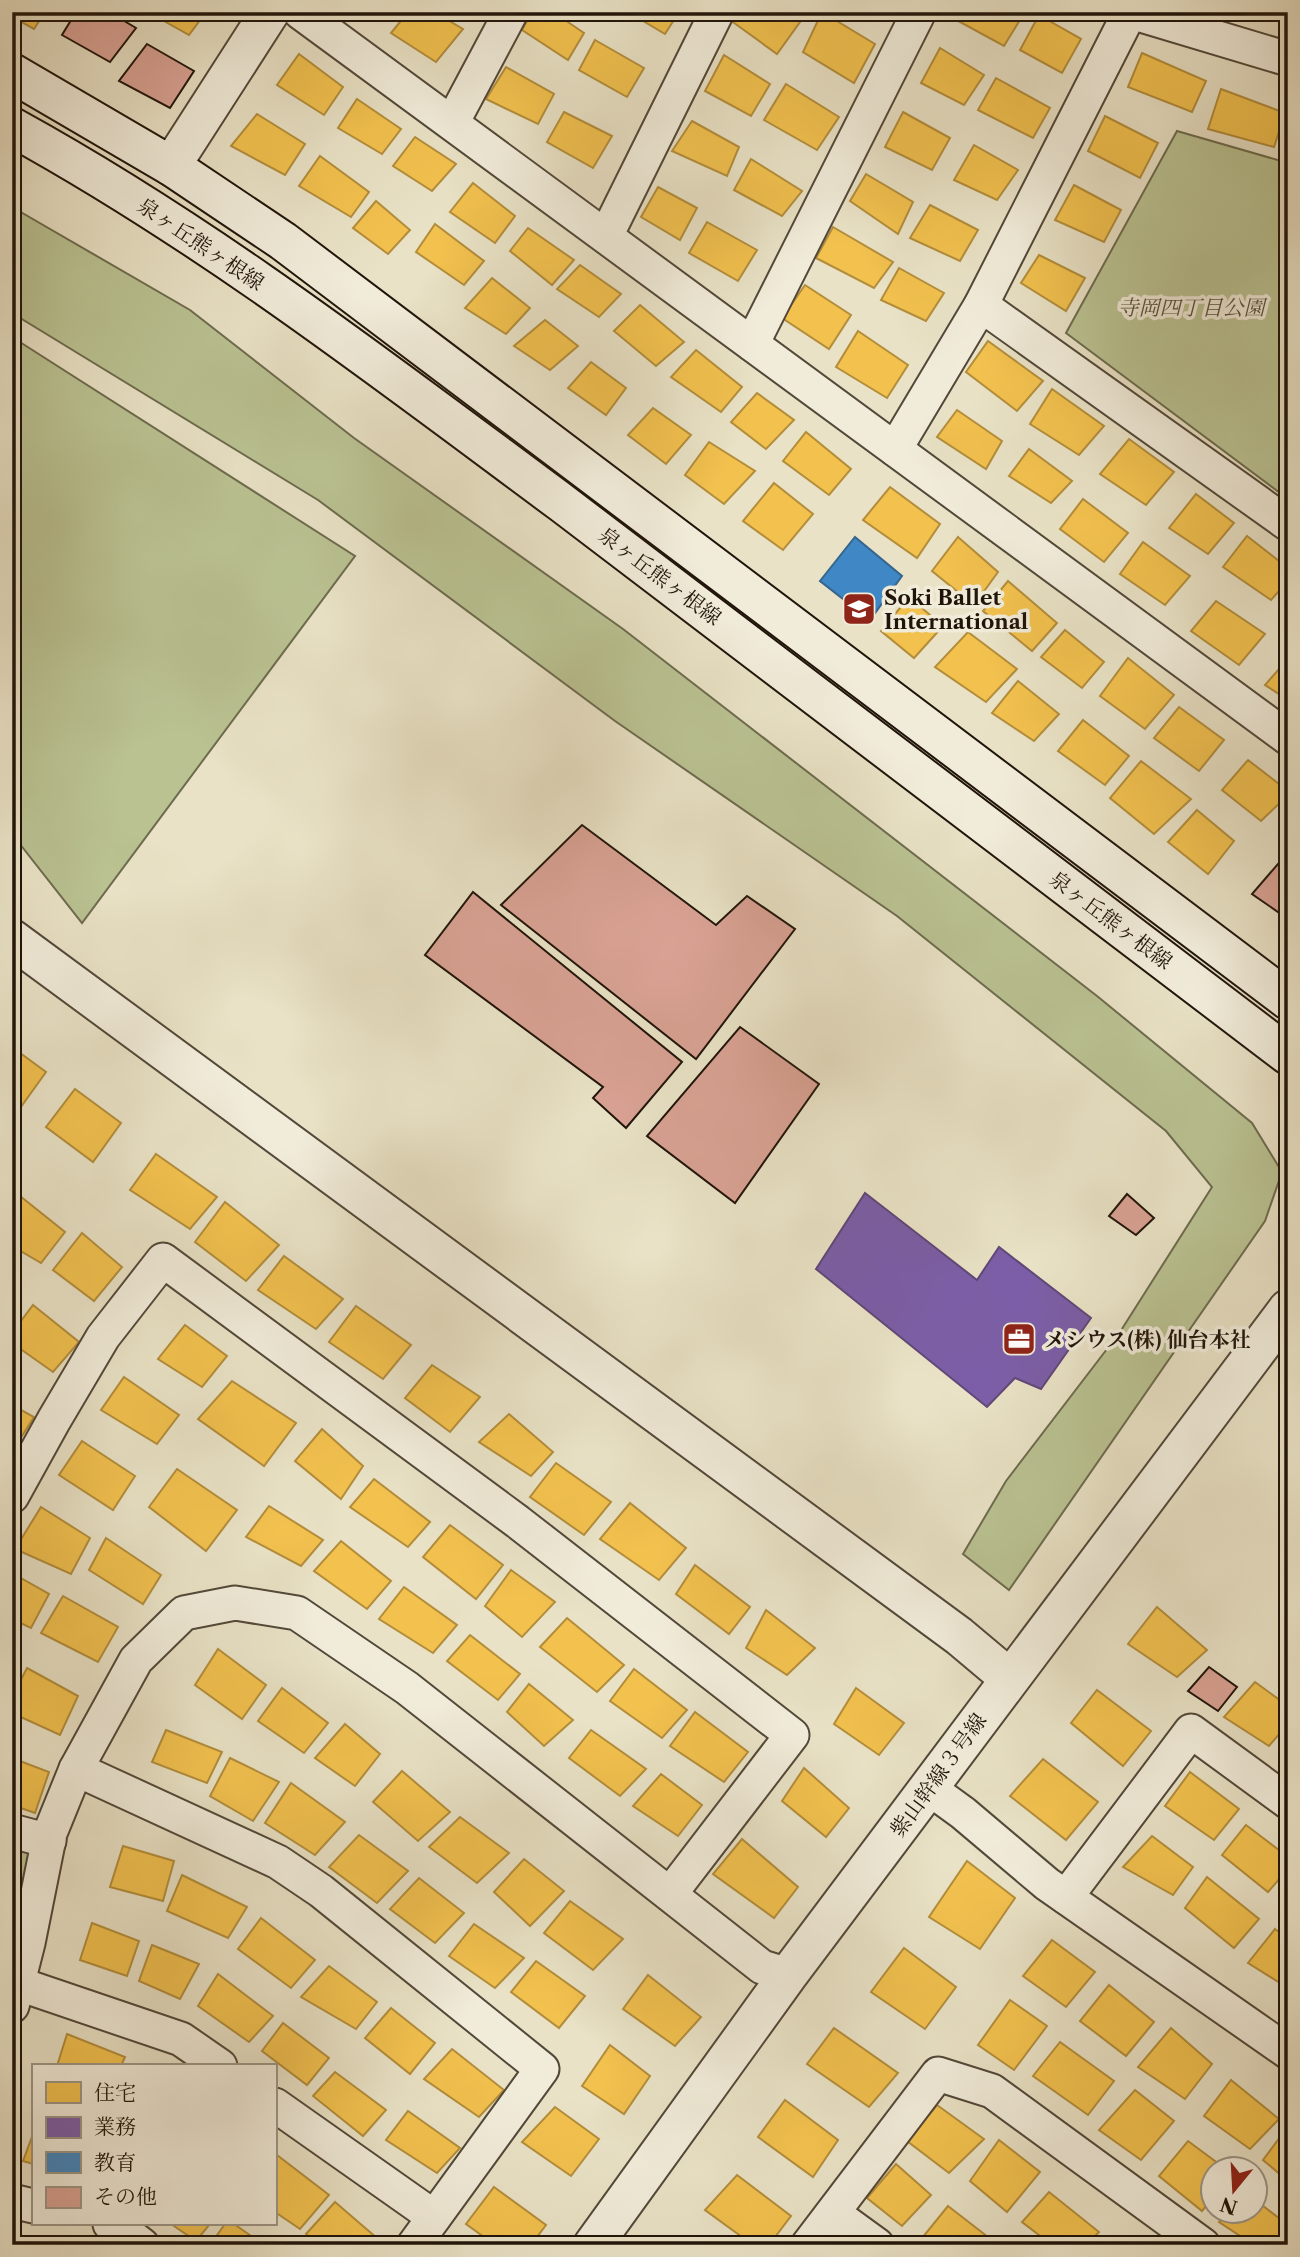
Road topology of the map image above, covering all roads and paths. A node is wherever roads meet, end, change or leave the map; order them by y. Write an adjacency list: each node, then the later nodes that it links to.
1 (270, 12): 11 (main road)
2 (300, 12): 9 (street)
3 (511, 12): 9 (street)
4 (717, 12): 12 (street)
5 (919, 12): 14 (street)
6 (1131, 12): 7 (street); 13 (street)
7 (1288, 60)
8 (12, 74): 11 (main road, 泉ヶ丘熊ヶ根線)
9 (452, 123): 12 (street)
10 (12, 127): 20 (main road, 泉ヶ丘熊ヶ根線)
11 (171, 166): 19 (main road, 泉ヶ丘熊ヶ根線)
12 (606, 236): 14 (street)
13 (981, 305): 15 (street); 16 (street)
14 (752, 344): 15 (street)
15 (895, 449): 17 (street)
16 (1288, 524)
17 (1288, 738)
18 (12, 939): 23 (main road)
19 (1288, 1000)
20 (1288, 1055)
21 (1288, 1309): 23 (main road, 紫山幹線３号線)
22 (12, 1496): 29 (street)
23 (1009, 1678): 25 (main road, 紫山幹線３号線)
24 (76, 1769): 28 (street); 29 (street); 39 (street)
25 (930, 1789): 30 (street); 31 (main road, 紫山幹線３号線)
26 (1288, 1801): 30 (street)
27 (12, 1831): 28 (street)
28 (48, 1841): 32 (street)
29 (670, 1894): 31 (street)
30 (1066, 1897): 33 (street)
31 (788, 1975): 43 (main road, 紫山幹線３号線)
32 (16, 1995): 34 (street)
33 (1288, 2052)
34 (217, 2064)
35 (276, 2106): 39 (street)
36 (12, 2201): 37 (street)
37 (32, 2206)
38 (833, 2213): 44 (street); 45 (street); 46 (street)
39 (434, 2217): 42 (street)
40 (117, 2226): 41 (street)
41 (142, 2245)
42 (414, 2245)
43 (593, 2245)
44 (808, 2245)
45 (877, 2245)
46 (1203, 2245)

